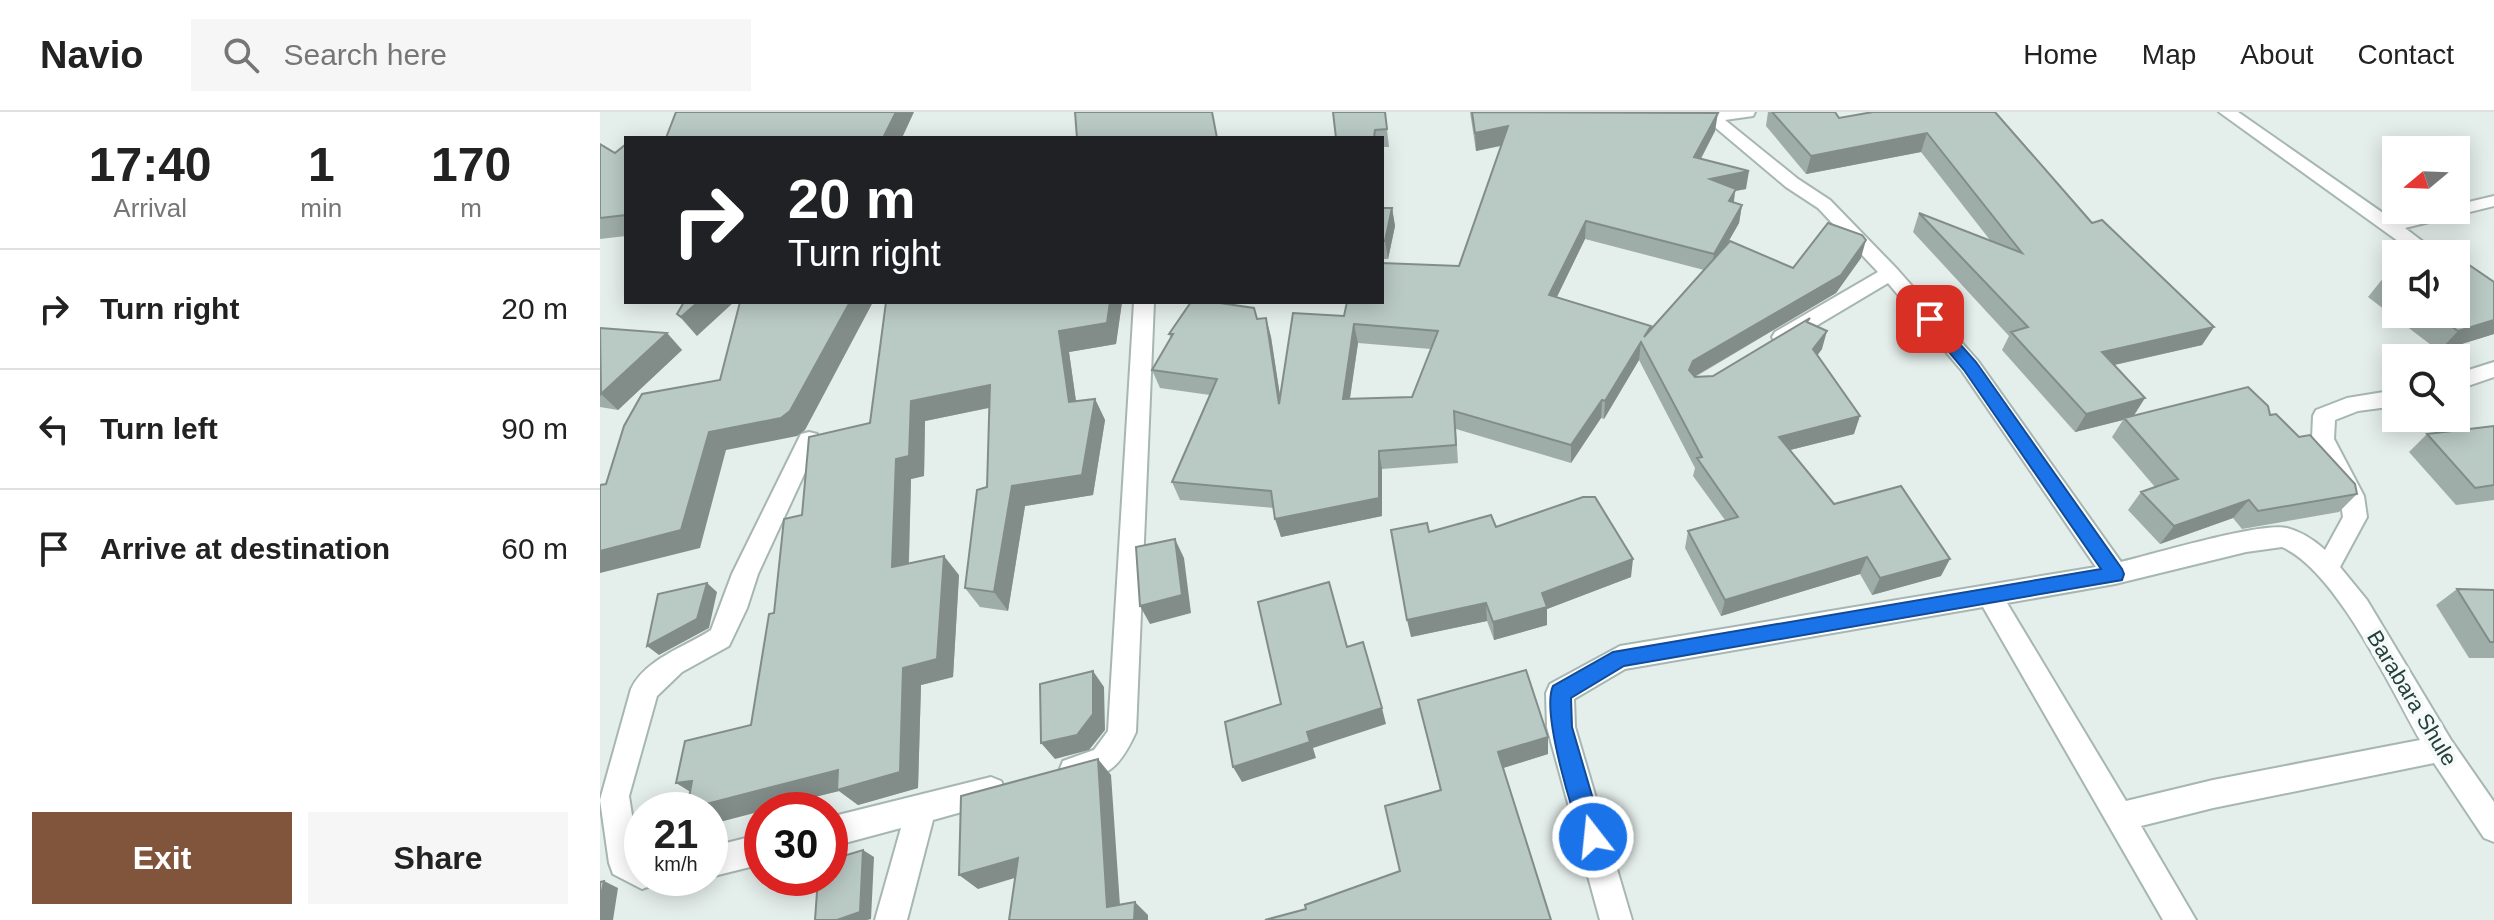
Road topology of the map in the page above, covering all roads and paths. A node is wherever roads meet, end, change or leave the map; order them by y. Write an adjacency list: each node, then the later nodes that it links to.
1 (1747, 112): 3 (street)
2 (2227, 112): 5 (street)
3 (1707, 115): 7 (street)
4 (2494, 201): 5 (street)
5 (2392, 226): 6 (street)
6 (2410, 240)
7 (1890, 273): 9 (street); 15 (street)
8 (1144, 304): 18 (street)
9 (1765, 347)
10 (2494, 369): 11 (street)
11 (2470, 377)
12 (2382, 400): 14 (street)
13 (809, 440): 24 (street)
14 (2327, 569): 15 (street, Barabara Shule); 17 (street, Barabara Shule)
15 (2115, 574): 16 (street, Barabara Shule)
16 (1989, 595): 21 (street); 26 (street, Barabara Shule)
17 (2441, 749): 21 (street); 23 (street, Barabara Shule)
18 (1043, 778)
19 (1013, 786): 20 (street)
20 (921, 809): 22 (street); 25 (street)
21 (2120, 817): 27 (street)
22 (848, 827)
23 (2494, 828)
24 (624, 863)
25 (891, 920)
26 (1616, 920)
27 (2180, 920)

